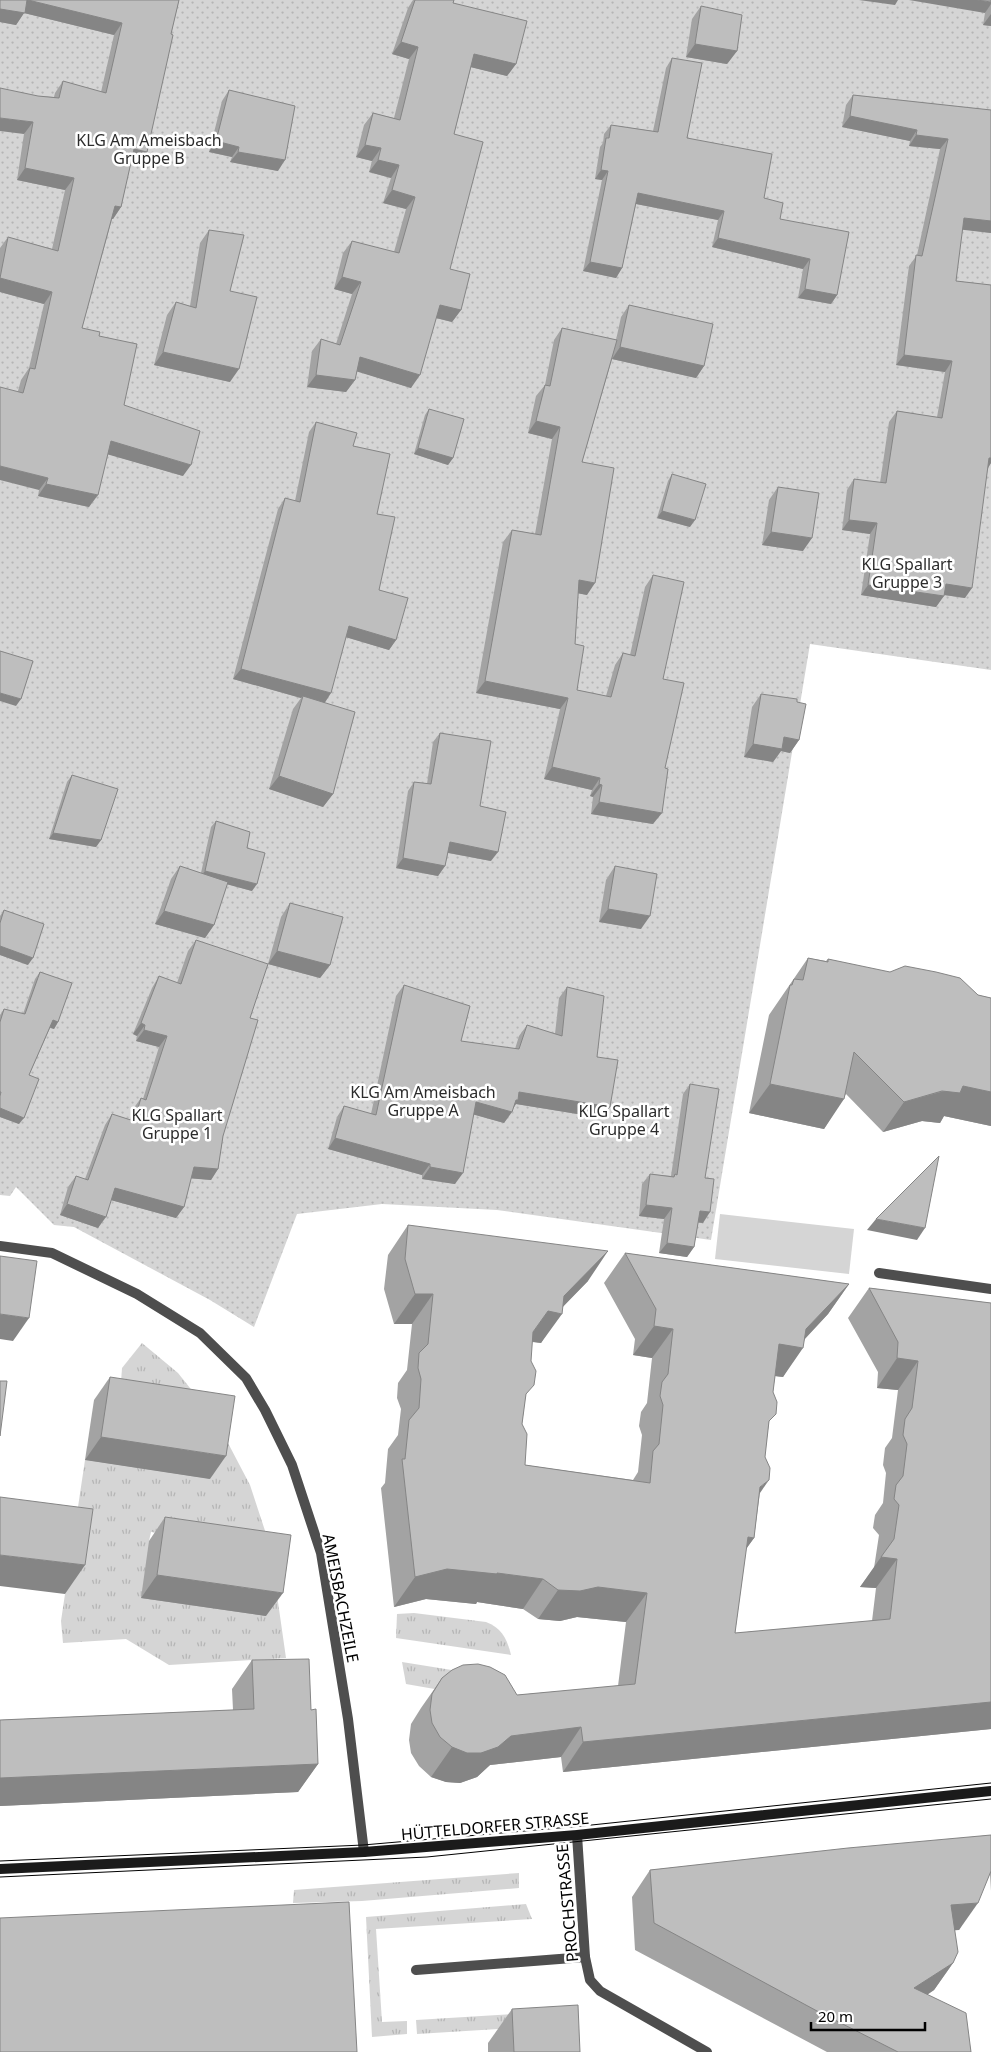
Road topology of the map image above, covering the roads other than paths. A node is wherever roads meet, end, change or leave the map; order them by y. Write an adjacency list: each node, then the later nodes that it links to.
1 (0, 1246): 6 (street, AMEISBACHZEILE)
2 (879, 1273): 3 (street)
3 (991, 1289)
4 (991, 1791): 5 (main road, HÜTTELDORFER STRASSE)
5 (577, 1835): 6 (main road, HÜTTELDORFER STRASSE); 8 (street, PROCHSTRASSE)
6 (364, 1852): 7 (main road, HÜTTELDORFER STRASSE)
7 (0, 1869)
8 (585, 1957): 9 (street); 10 (street, PROCHSTRASSE)
9 (416, 1970)
10 (707, 2052)

